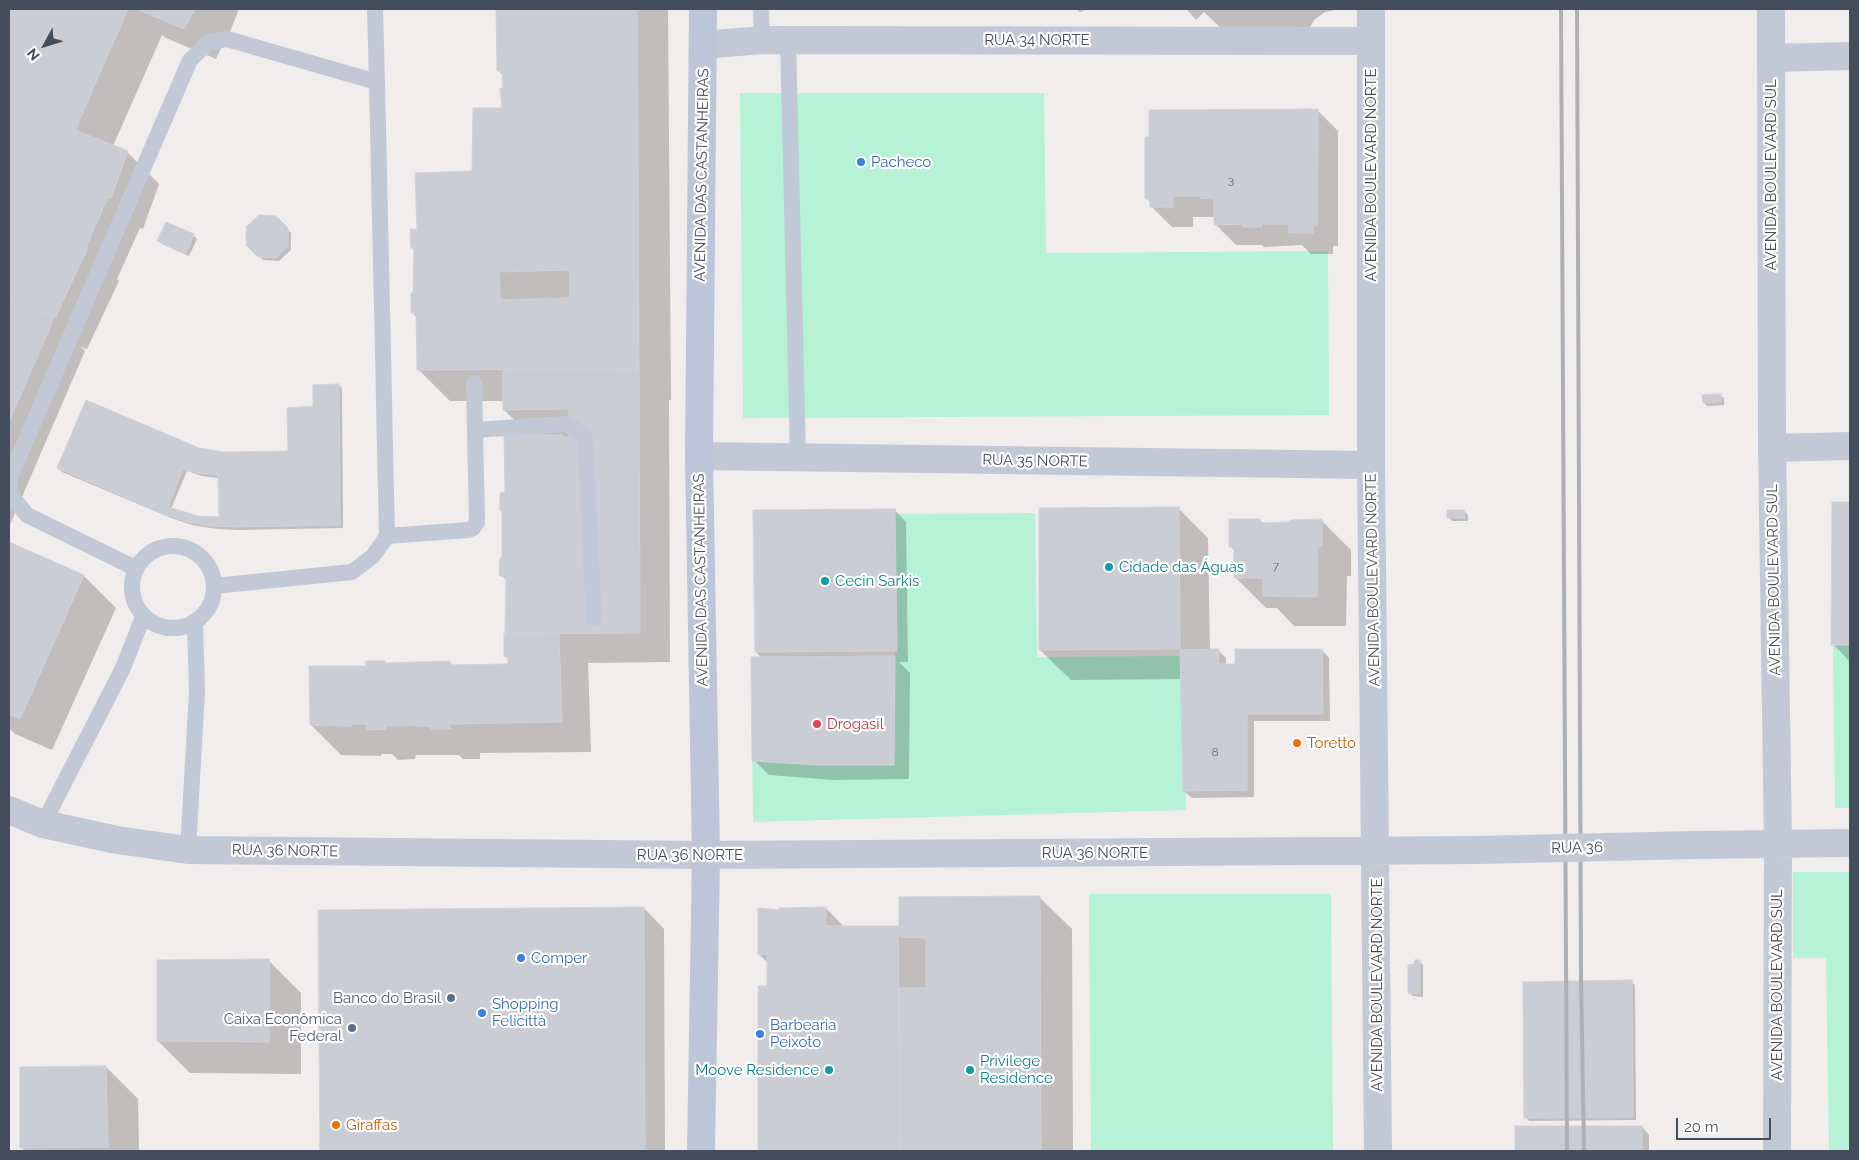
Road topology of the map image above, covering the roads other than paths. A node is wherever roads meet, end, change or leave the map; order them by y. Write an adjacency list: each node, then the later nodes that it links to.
1 (376, 9): 11 (lane)
2 (702, 9): 8 (main road, AVENIDA DAS CASTANHEIRAS)
3 (761, 9): 6 (lane)
4 (1371, 9): 7 (street, AVENIDA BOULEVARD NORTE)
5 (1771, 9): 10 (street, AVENIDA BOULEVARD SUL)
6 (775, 40): 7 (street, RUA 34 NORTE); 8 (street, RUA 34 NORTE); 17 (lane)
7 (1370, 41): 18 (street, AVENIDA BOULEVARD NORTE)
8 (704, 45): 16 (main road, AVENIDA DAS CASTANHEIRAS)
9 (1850, 56): 10 (street)
10 (1771, 58): 15 (street, AVENIDA BOULEVARD SUL)
11 (377, 82): 19 (lane); 20 (lane)
12 (474, 383): 13 (lane)
13 (475, 430): 19 (lane); 23 (lane)
14 (1850, 446): 15 (street)
15 (1772, 448): 27 (street, AVENIDA BOULEVARD SUL)
16 (699, 456): 17 (street, RUA 35 NORTE); 31 (main road, AVENIDA DAS CASTANHEIRAS)
17 (798, 458): 18 (street, RUA 35 NORTE)
18 (1371, 465): 30 (street, AVENIDA BOULEVARD NORTE)
19 (387, 536): 21 (lane)
20 (134, 568): 21 (lane); 22 (lane)
21 (214, 586): 24 (lane)
22 (143, 617): 24 (lane); 26 (lane)
23 (594, 618)
24 (195, 623): 29 (lane)
25 (9, 810): 26 (street, RUA 36 NORTE)
26 (43, 824): 29 (street, RUA 36 NORTE)
27 (1778, 844): 28 (street, RUA 36); 30 (street, RUA 36, bridge); 34 (street, AVENIDA BOULEVARD SUL)
28 (1850, 844)
29 (188, 850): 31 (street, RUA 36 NORTE)
30 (1376, 851): 31 (street, RUA 36 NORTE); 33 (street, AVENIDA BOULEVARD NORTE)
31 (706, 855): 32 (main road, AVENIDA DAS CASTANHEIRAS)
32 (701, 1151)
33 (1378, 1151)
34 (1777, 1151)

